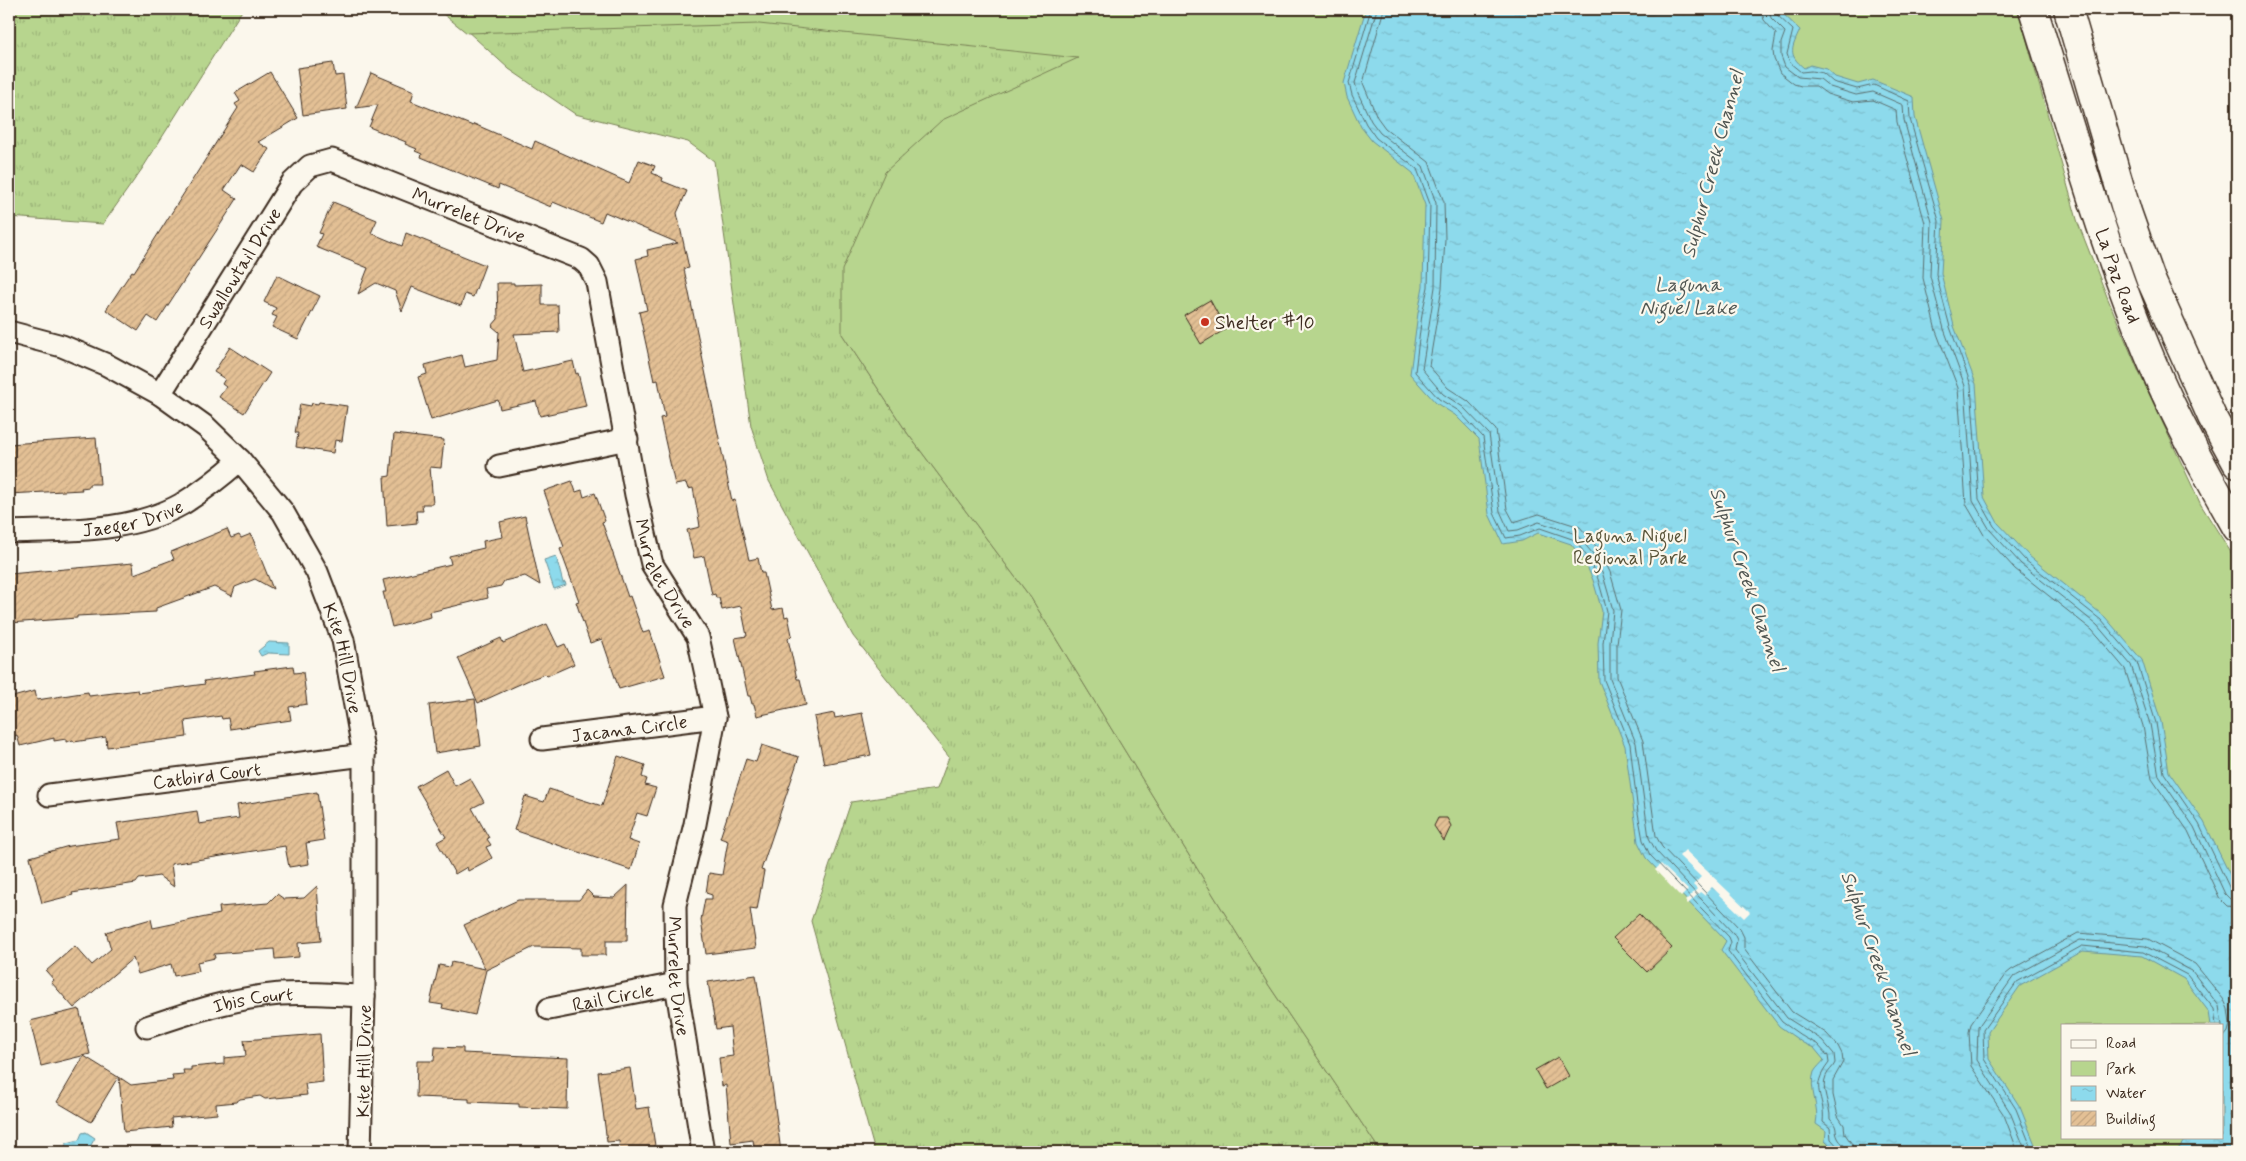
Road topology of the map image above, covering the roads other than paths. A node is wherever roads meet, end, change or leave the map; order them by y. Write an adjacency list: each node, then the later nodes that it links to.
1 (2033, 9): 4 (main road, La Paz Road)
2 (2052, 9): 4 (main road)
3 (2068, 9): 10 (main road, La Paz Road)
4 (2065, 111): 12 (main road, La Paz Road)
5 (332, 160): 7 (street, Swallowtail Drive); 8 (street, Murrelet Drive)
6 (9, 332): 7 (street, Kite Hill Drive)
7 (160, 394): 9 (street, Kite Hill Drive)
8 (627, 439): 11 (street); 14 (street, Murrelet Drive)
9 (240, 460): 13 (street, Jaeger Drive); 16 (street, Kite Hill Drive)
10 (2237, 463)
11 (499, 466)
12 (2237, 528)
13 (9, 532)
14 (715, 717): 15 (street, Jacana Circle); 18 (street, Murrelet Drive)
15 (542, 739)
16 (364, 755): 17 (street, Catbird Court); 19 (street, Kite Hill Drive)
17 (49, 795)
18 (676, 984): 20 (street, Rail Circle); 23 (street, Murrelet Drive)
19 (364, 996): 21 (street, Ibis Court); 22 (street, Kite Hill Drive)
20 (549, 1010)
21 (146, 1027)
22 (360, 1152)
23 (703, 1152)

